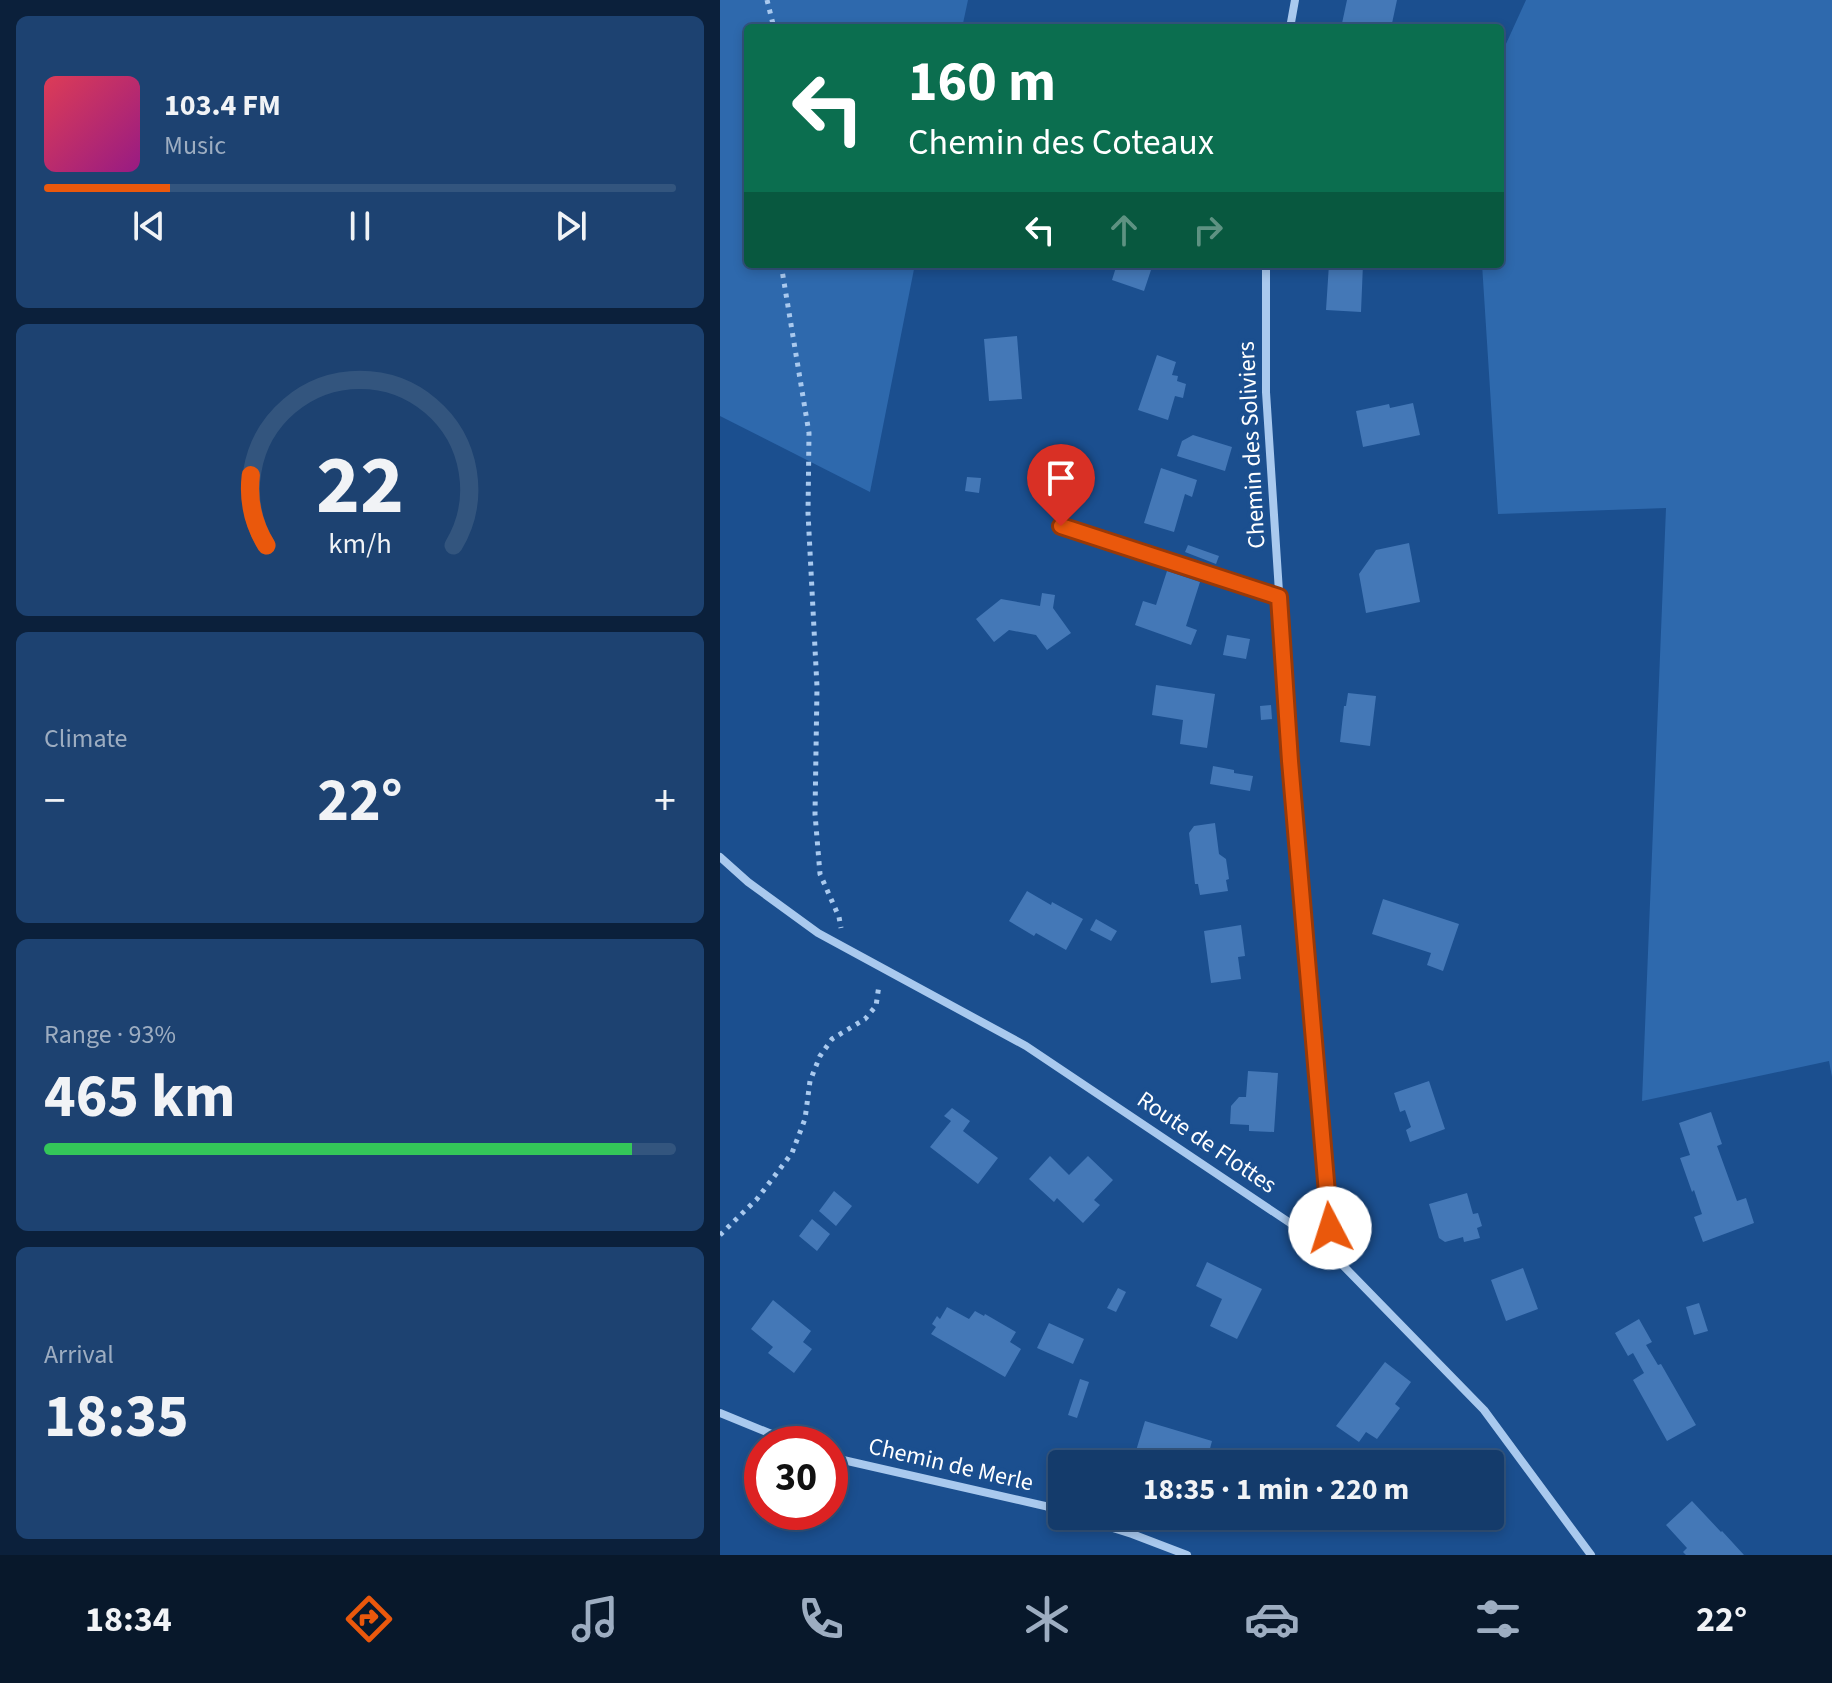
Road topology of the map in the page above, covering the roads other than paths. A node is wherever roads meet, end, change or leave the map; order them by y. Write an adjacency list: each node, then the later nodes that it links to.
1 (1295, 0): 2 (street)
2 (1291, 24)
3 (1266, 268): 5 (street, Chemin des Soliviers)
4 (1061, 526): 5 (lane)
5 (1279, 597): 7 (street, Chemin des Soliviers)
6 (720, 857): 7 (street, Route de Flottes)
7 (1323, 1245): 14 (street, Route de Flottes)
8 (720, 1413): 9 (street)
9 (752, 1426)
10 (848, 1461): 11 (street, Chemin de Merle)
11 (1048, 1507)
12 (1119, 1530): 13 (street)
13 (1187, 1555)
14 (1591, 1555)

